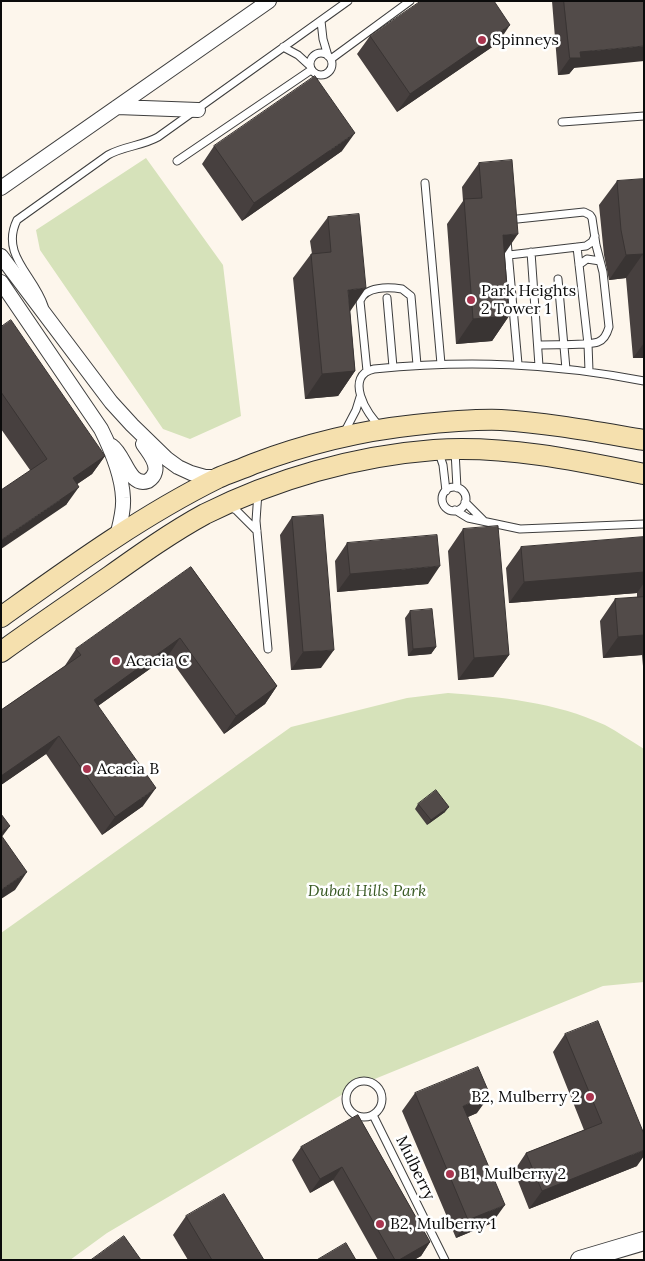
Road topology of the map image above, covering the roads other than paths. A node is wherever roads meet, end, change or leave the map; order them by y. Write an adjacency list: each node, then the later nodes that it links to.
1 (269, 1): 8 (street)
2 (348, 1): 4 (lane)
3 (410, 1): 6 (lane)
4 (322, 21): 5 (lane); 6 (lane)
5 (283, 48): 7 (lane); 9 (lane)
6 (330, 58): 7 (lane); 7 (lane)
7 (310, 68): 12 (lane)
8 (117, 107): 9 (street); 14 (street)
9 (198, 110): 27 (lane)
10 (644, 116): 11 (lane)
11 (562, 122)
12 (177, 161)
13 (425, 183): 31 (lane)
14 (1, 188)
15 (505, 225): 17 (lane)
16 (506, 235): 20 (lane)
17 (595, 236): 18 (lane); 22 (lane)
18 (578, 247): 19 (lane); 23 (lane)
19 (531, 252): 20 (lane); 30 (lane)
20 (509, 254): 32 (lane)
21 (1, 256): 27 (street)
22 (600, 261): 23 (lane); 29 (lane)
23 (579, 264): 29 (lane)
24 (558, 279): 28 (lane)
25 (1, 282): 45 (street)
26 (387, 298): 35 (lane)
27 (47, 316): 41 (street)
28 (563, 344): 29 (lane); 30 (lane); 36 (lane)
29 (588, 344): 38 (lane)
30 (538, 345): 34 (lane)
31 (441, 364): 32 (lane); 33 (lane)
32 (518, 364): 34 (lane)
33 (417, 365): 35 (lane); 37 (lane)
34 (539, 366): 36 (lane)
35 (393, 367): 37 (lane)
36 (566, 369): 38 (lane)
37 (367, 370): 40 (lane)
38 (589, 371): 39 (lane)
39 (644, 381)
40 (360, 397): 42 (lane); 43 (lane)
41 (132, 425): 45 (street); 49 (street)
42 (384, 428): 43 (main road); 44 (main road)
43 (342, 436): 49 (main road)
44 (644, 440)
45 (108, 442): 59 (street)
46 (434, 450): 47 (main road); 51 (lane); 52 (main road)
47 (455, 450): 48 (main road); 50 (lane)
48 (644, 474)
49 (220, 477): 59 (main road)
50 (457, 488): 51 (lane); 53 (lane)
51 (446, 491): 55 (lane)
52 (258, 492): 54 (main road); 58 (lane)
53 (465, 502): 55 (lane); 56 (lane)
54 (226, 505): 58 (lane); 62 (main road)
55 (455, 510): 56 (lane)
56 (483, 520): 57 (lane)
57 (644, 524)
58 (257, 531): 61 (lane)
59 (116, 536): 60 (main road)
60 (1, 617)
61 (268, 649)
62 (1, 652)
63 (373, 1115): 63 (lane); 65 (lane, Mulberry)
64 (644, 1241): 66 (street)
65 (445, 1260)
66 (580, 1260)

